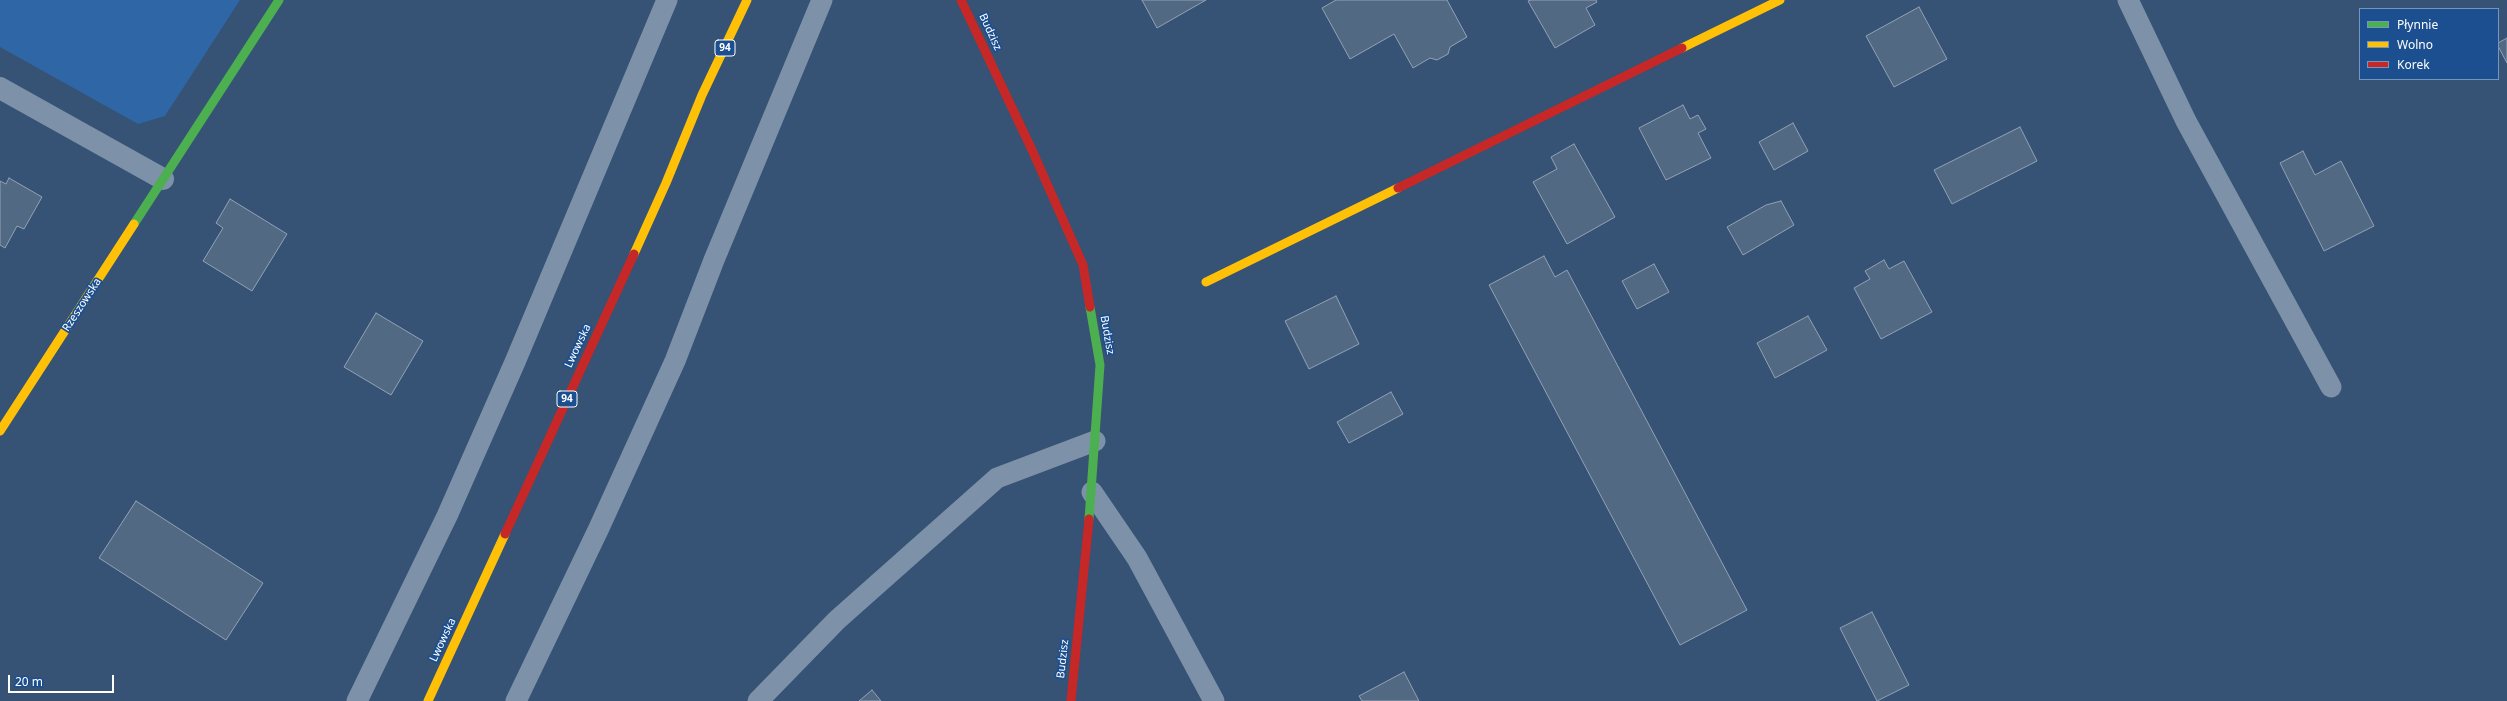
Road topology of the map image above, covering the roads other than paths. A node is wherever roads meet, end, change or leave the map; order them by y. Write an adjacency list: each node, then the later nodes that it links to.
1 (279, 0): 11 (street, Rzeszowska)
2 (666, 0): 17 (lane)
3 (747, 0): 10 (street, Lwowska / 94)
4 (822, 0): 19 (lane)
5 (961, 0): 15 (street, Budzisz)
6 (1780, 0): 12 (street)
7 (2128, 0): 13 (lane)
8 (729, 15): 10 (street, 94)
9 (0, 88): 11 (street)
10 (702, 95): 18 (street, Lwowska / 94)
11 (163, 179): 14 (street, Rzeszowska)
12 (1206, 282)
13 (2330, 387)
14 (0, 431)
15 (1095, 442): 16 (street, Budzisz); 20 (lane)
16 (1092, 492): 21 (street, Budzisz); 22 (lane)
17 (357, 701)
18 (428, 701)
19 (516, 701)
20 (758, 701)
21 (1071, 701)
22 (1214, 701)

